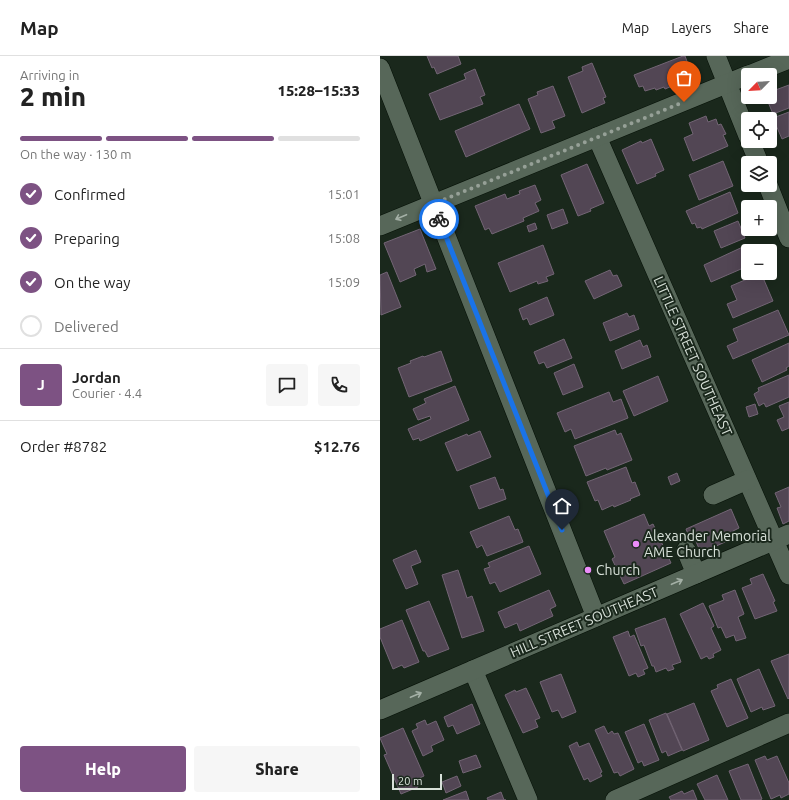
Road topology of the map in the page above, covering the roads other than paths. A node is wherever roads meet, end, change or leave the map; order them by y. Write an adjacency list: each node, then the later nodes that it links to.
1 (716, 56): 6 (street)
2 (789, 59): 4 (street)
3 (380, 68): 10 (street)
4 (766, 68)
5 (741, 78): 6 (street)
6 (727, 84): 7 (street); 8 (street)
7 (741, 119)
8 (597, 137): 10 (street); 13 (street, LITTLE STREET SOUTHEAST)
9 (771, 192): 12 (street)
10 (433, 204): 11 (street, one-way to 11); 19 (street)
11 (380, 226)
12 (789, 238)
13 (747, 480): 14 (street); 15 (street, LITTLE STREET SOUTHEAST)
14 (713, 495)
15 (781, 537): 17 (street, HILL STREET SOUTHEAST); 18 (street, LITTLE STREET SOUTHEAST)
16 (686, 550): 17 (street)
17 (696, 574): 19 (street, HILL STREET SOUTHEAST, one-way to 17)
18 (789, 575)
19 (596, 617): 20 (street, HILL STREET SOUTHEAST)
20 (473, 670): 21 (street, HILL STREET SOUTHEAST, one-way to 20); 23 (street)
21 (380, 710)
22 (789, 723): 24 (street)
23 (528, 800)
24 (615, 800)

